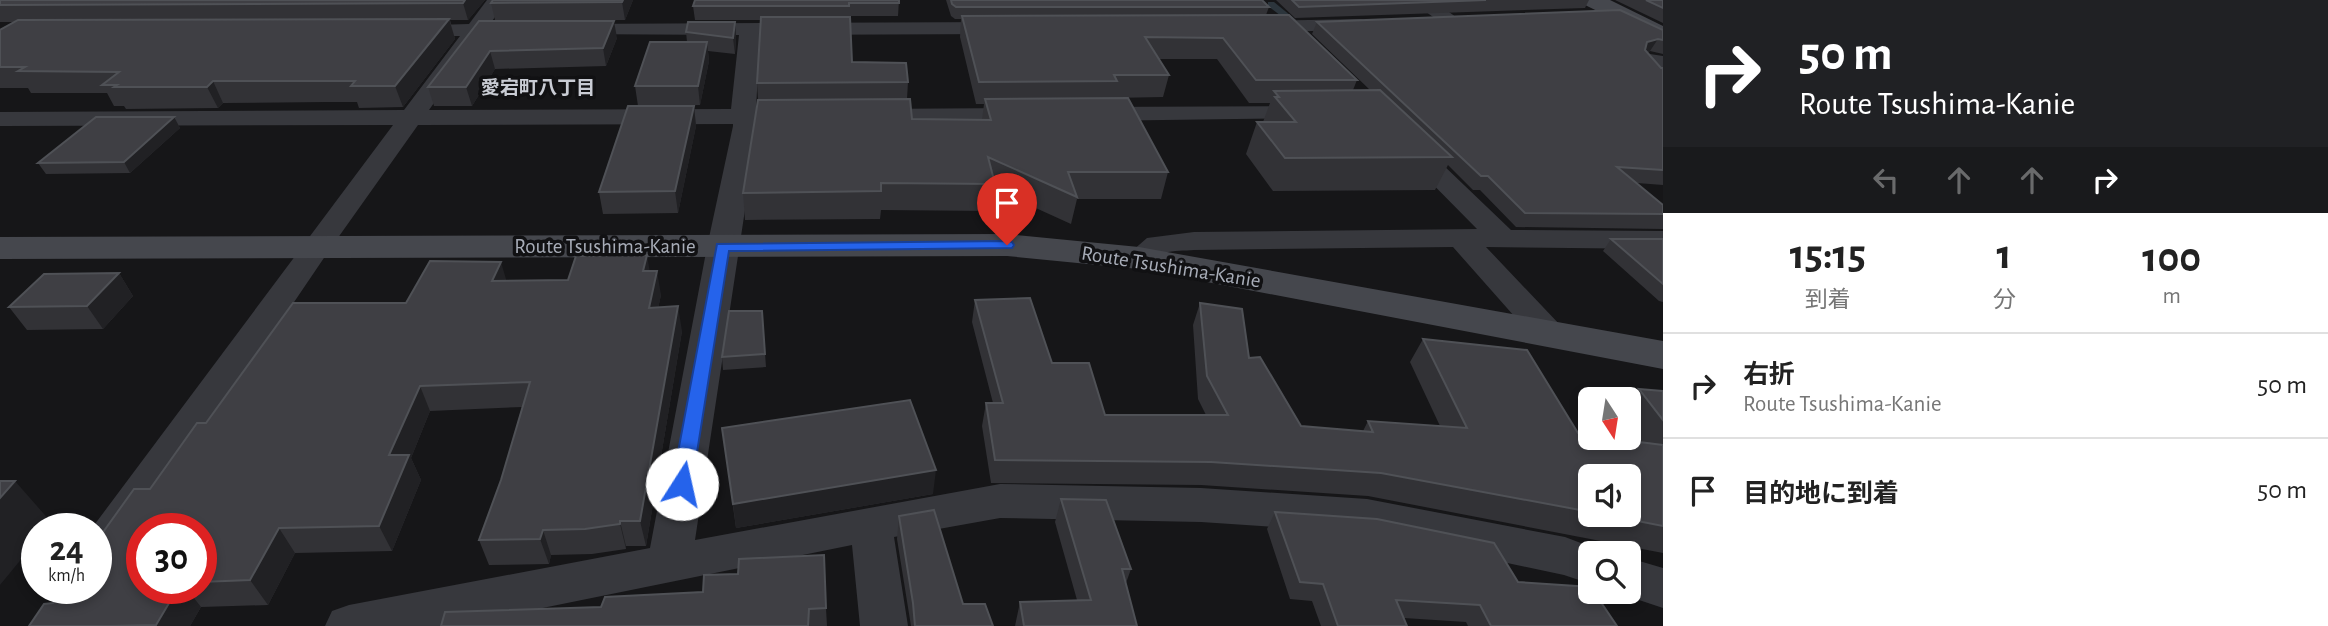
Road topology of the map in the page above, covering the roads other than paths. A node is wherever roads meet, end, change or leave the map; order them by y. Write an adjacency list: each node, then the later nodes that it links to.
1 (497, 0): 12 (street)
2 (1261, 0): 8 (street)
3 (1419, 0): 5 (street)
4 (1585, 8): 13 (main road)
5 (1413, 24)
6 (1380, 25): 8 (street)
7 (1236, 27): 8 (street)
8 (1290, 27): 14 (street)
9 (1021, 28): 10 (street)
10 (750, 29): 12 (street); 20 (street)
11 (391, 30): 12 (street)
12 (475, 30): 21 (street)
13 (1663, 36)
14 (1308, 46)
15 (1663, 62): 16 (street)
16 (1663, 74)
17 (1334, 113): 19 (street)
18 (1046, 114): 20 (street)
19 (1073, 114)
20 (743, 116): 21 (street); 28 (street)
21 (411, 118): 22 (street); 27 (street)
22 (0, 120)
23 (1394, 131): 25 (street)
24 (1461, 238): 25 (street); 30 (street); 31 (street)
25 (1504, 239): 26 (street)
26 (1663, 240)
27 (318, 246): 28 (main road, Route Tsushima-Kanie); 29 (main road, Route Tsushima-Kanie); 34 (street)
28 (722, 247): 30 (main road, Route Tsushima-Kanie); 36 (street)
29 (0, 248)
30 (1139, 258): 31 (main road, Route Tsushima-Kanie)
31 (1549, 334): 32 (main road, Route Tsushima-Kanie)
32 (1663, 355)
33 (871, 524): 35 (street); 36 (street); 42 (street)
34 (112, 536)
35 (1578, 560)
36 (669, 564): 37 (street)
37 (594, 579): 40 (street); 41 (street)
38 (1641, 581): 39 (street)
39 (1663, 588)
40 (349, 626)
41 (584, 626)
42 (884, 626)

